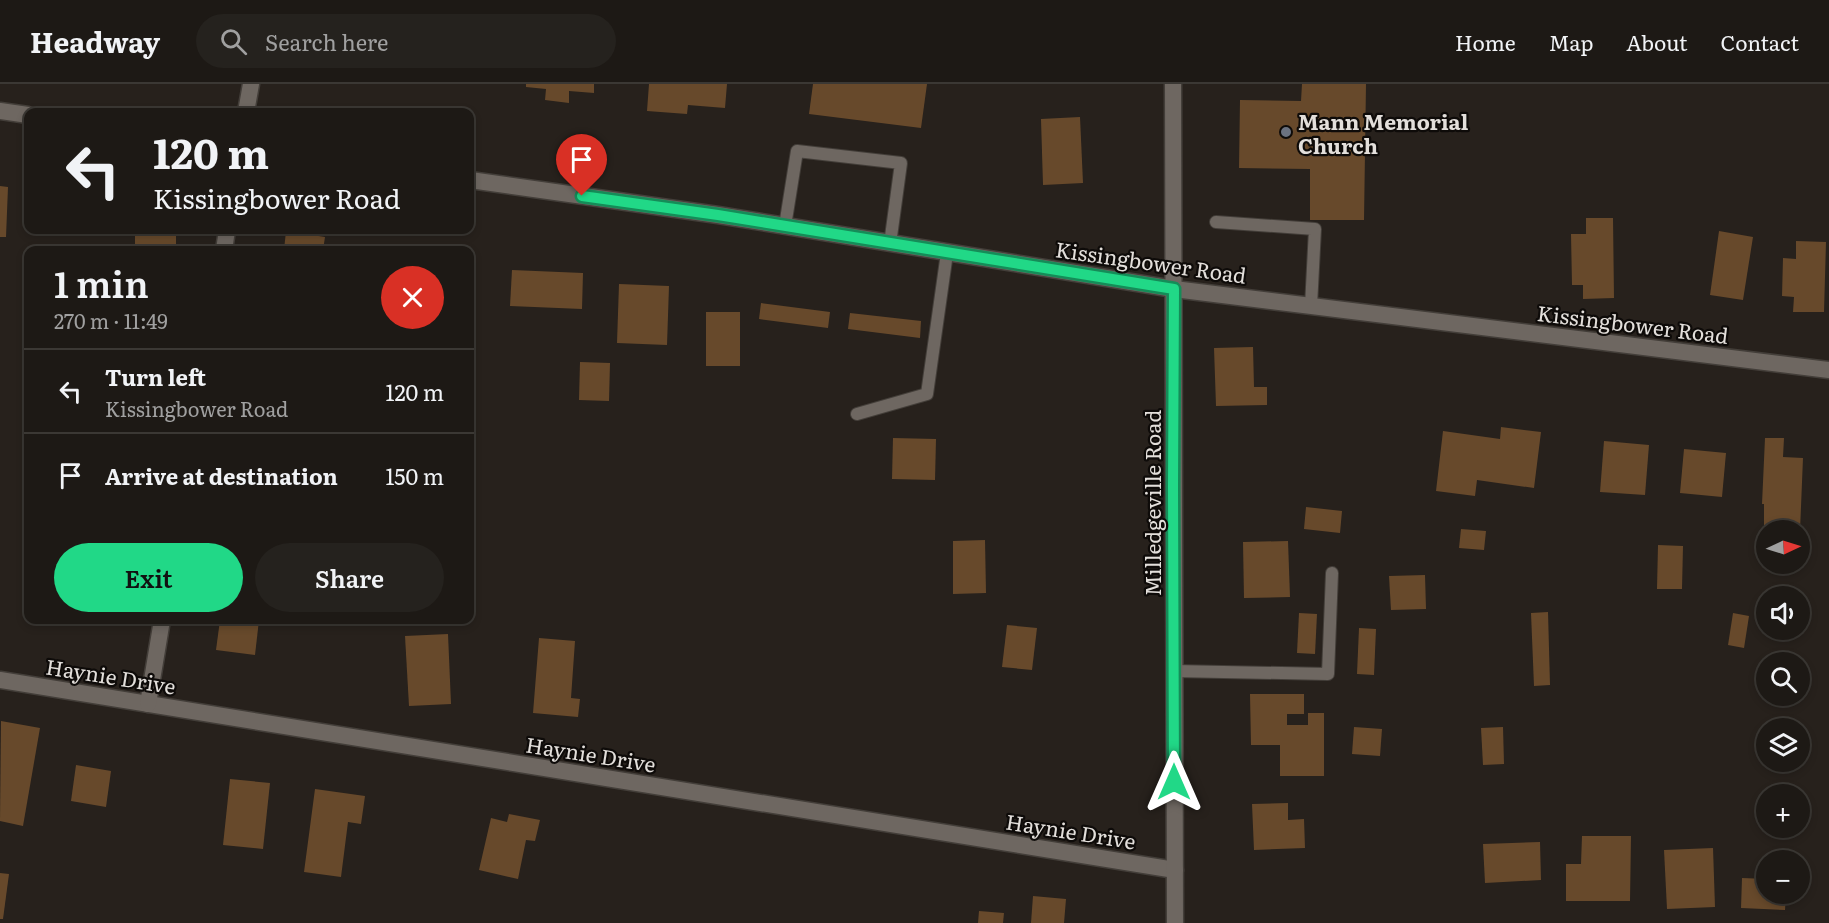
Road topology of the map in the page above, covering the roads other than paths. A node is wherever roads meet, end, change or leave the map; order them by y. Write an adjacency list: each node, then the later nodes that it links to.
1 (251, 84): 3 (street)
2 (1173, 84): 11 (street, Milledgeville Road)
3 (247, 108)
4 (0, 111): 5 (street)
5 (24, 114)
6 (474, 181): 8 (street, Kissingbower Road)
7 (1216, 222): 12 (lane)
8 (785, 226): 9 (street, Kissingbower Road); 9 (lane)
9 (890, 243): 10 (street, Kissingbower Road)
10 (947, 253): 11 (street, Kissingbower Road); 14 (lane)
11 (1174, 289): 12 (street, Kissingbower Road); 17 (street, Milledgeville Road)
12 (1311, 306): 13 (street, Kissingbower Road)
13 (1829, 370)
14 (857, 414)
15 (1332, 573): 17 (lane)
16 (161, 624): 19 (street)
17 (1174, 671): 20 (street, Milledgeville Road)
18 (0, 680): 19 (street, Haynie Drive)
19 (148, 704): 20 (street, Haynie Drive)
20 (1175, 870): 21 (street, Milledgeville Road)
21 (1175, 923)

